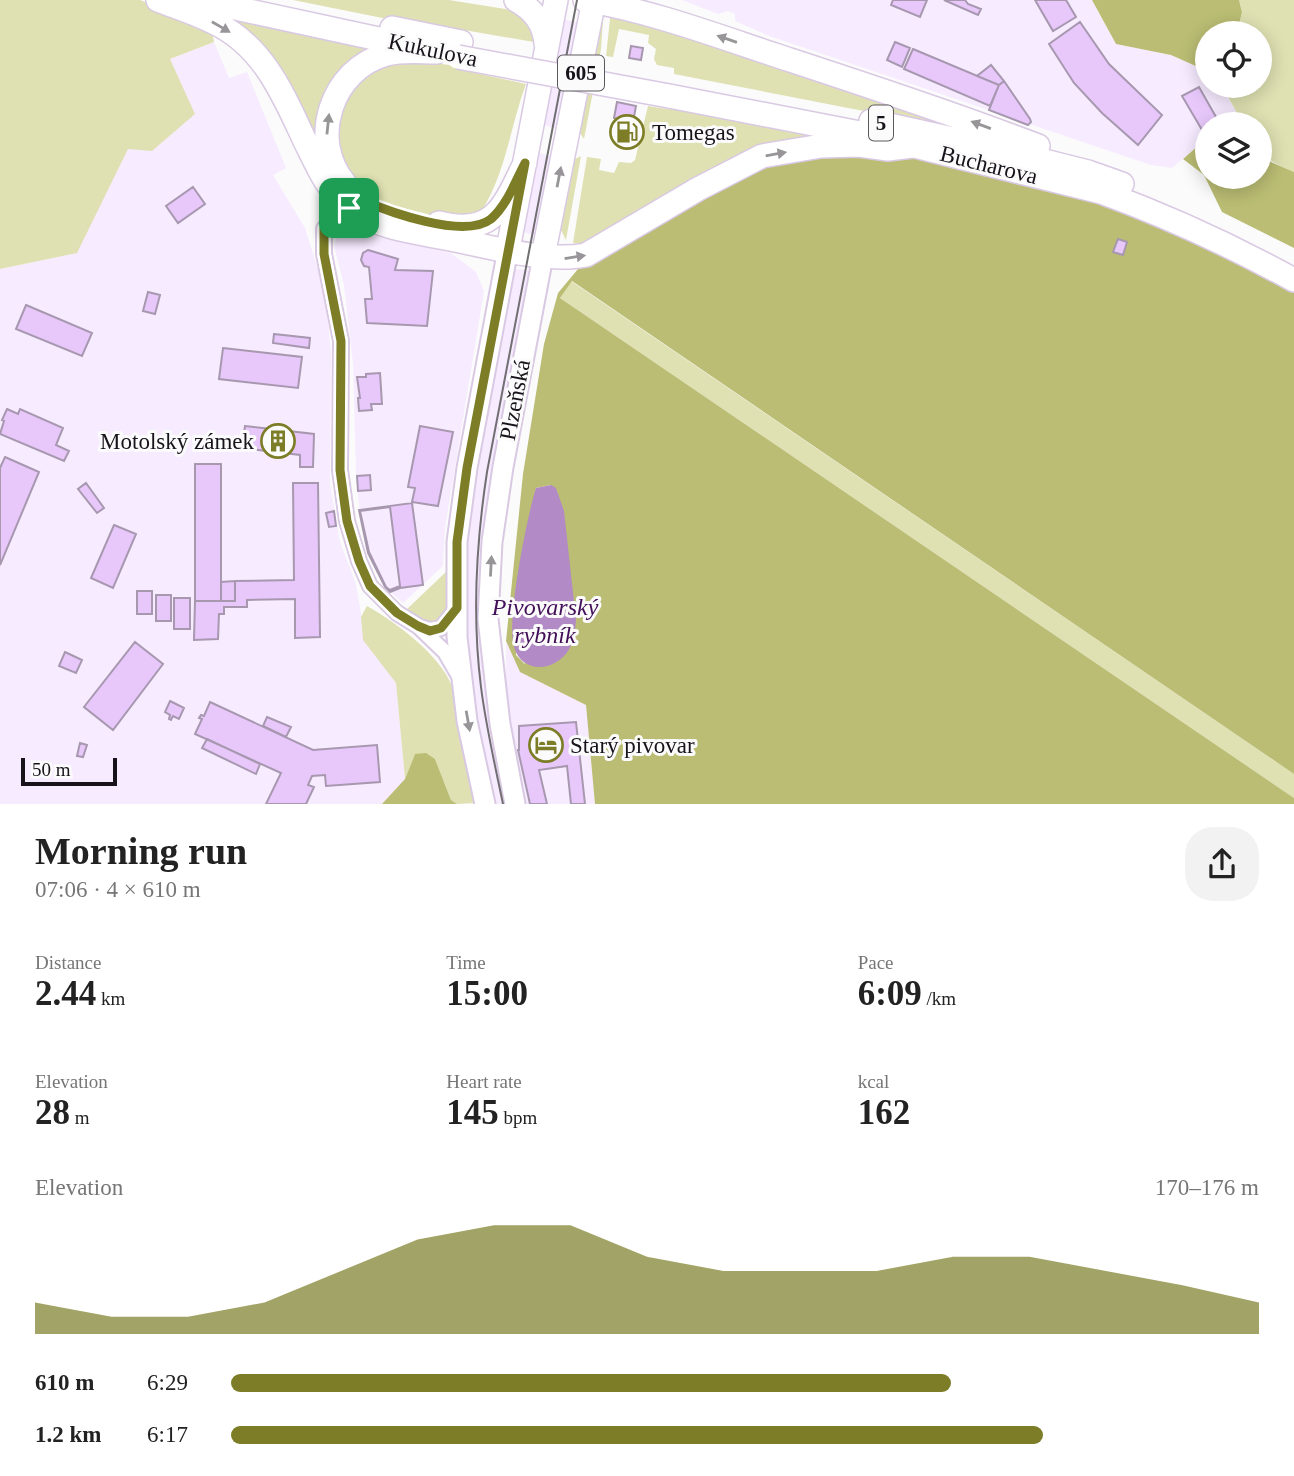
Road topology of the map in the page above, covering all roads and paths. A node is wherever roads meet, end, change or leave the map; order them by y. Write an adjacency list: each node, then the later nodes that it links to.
1 (158, 0): 16 (main road, one-way to 16)
2 (198, 0): 10 (main road, Kukulova / 5)
3 (249, 0): 9 (main road, Kukulova / 5)
4 (516, 0): 11 (main road)
5 (556, 0): 11 (main road, Plzeňská / 605)
6 (632, 0): 8 (main road)
7 (591, 1): 8 (main road); 20 (main road, Plzeňská / 605, one-way to 7)
8 (681, 23): 15 (main road, one-way to 8)
9 (460, 49): 10 (main road, Kukulova / 5); 12 (main road, Kukulova / 5, bridge)
10 (436, 52): 16 (main road, one-way to 10)
11 (546, 54): 14 (main road, Plzeňská / 605)
12 (671, 89): 13 (main road, Bucharova / 5); 15 (main road, Bucharova / 5)
13 (912, 146): 17 (main road, Bucharova / 5); 20 (main road, one-way to 13)
14 (525, 163): 16 (main road); 19 (main road, Plzeňská / 605)
15 (1088, 172): 17 (main road, Bucharova / 5)
16 (354, 204): 19 (main road); 24 (street)
17 (1168, 211): 18 (main road, Bucharova / 5)
18 (1213, 231): 21 (main road, Bucharova / 5); 22 (main road, Bucharova / 5)
19 (508, 249): 20 (main road); 23 (main road, Plzeňská / 605)
20 (543, 256): 27 (main road, Plzeňská / 605, one-way to 20)
21 (1294, 263)
22 (1294, 280)
23 (457, 608): 24 (street); 25 (main road, Plzeňská / 605)
24 (418, 626): 25 (street)
25 (462, 680): 26 (main road, Plzeňská / 605, one-way to 26)
26 (485, 804)
27 (515, 804)

